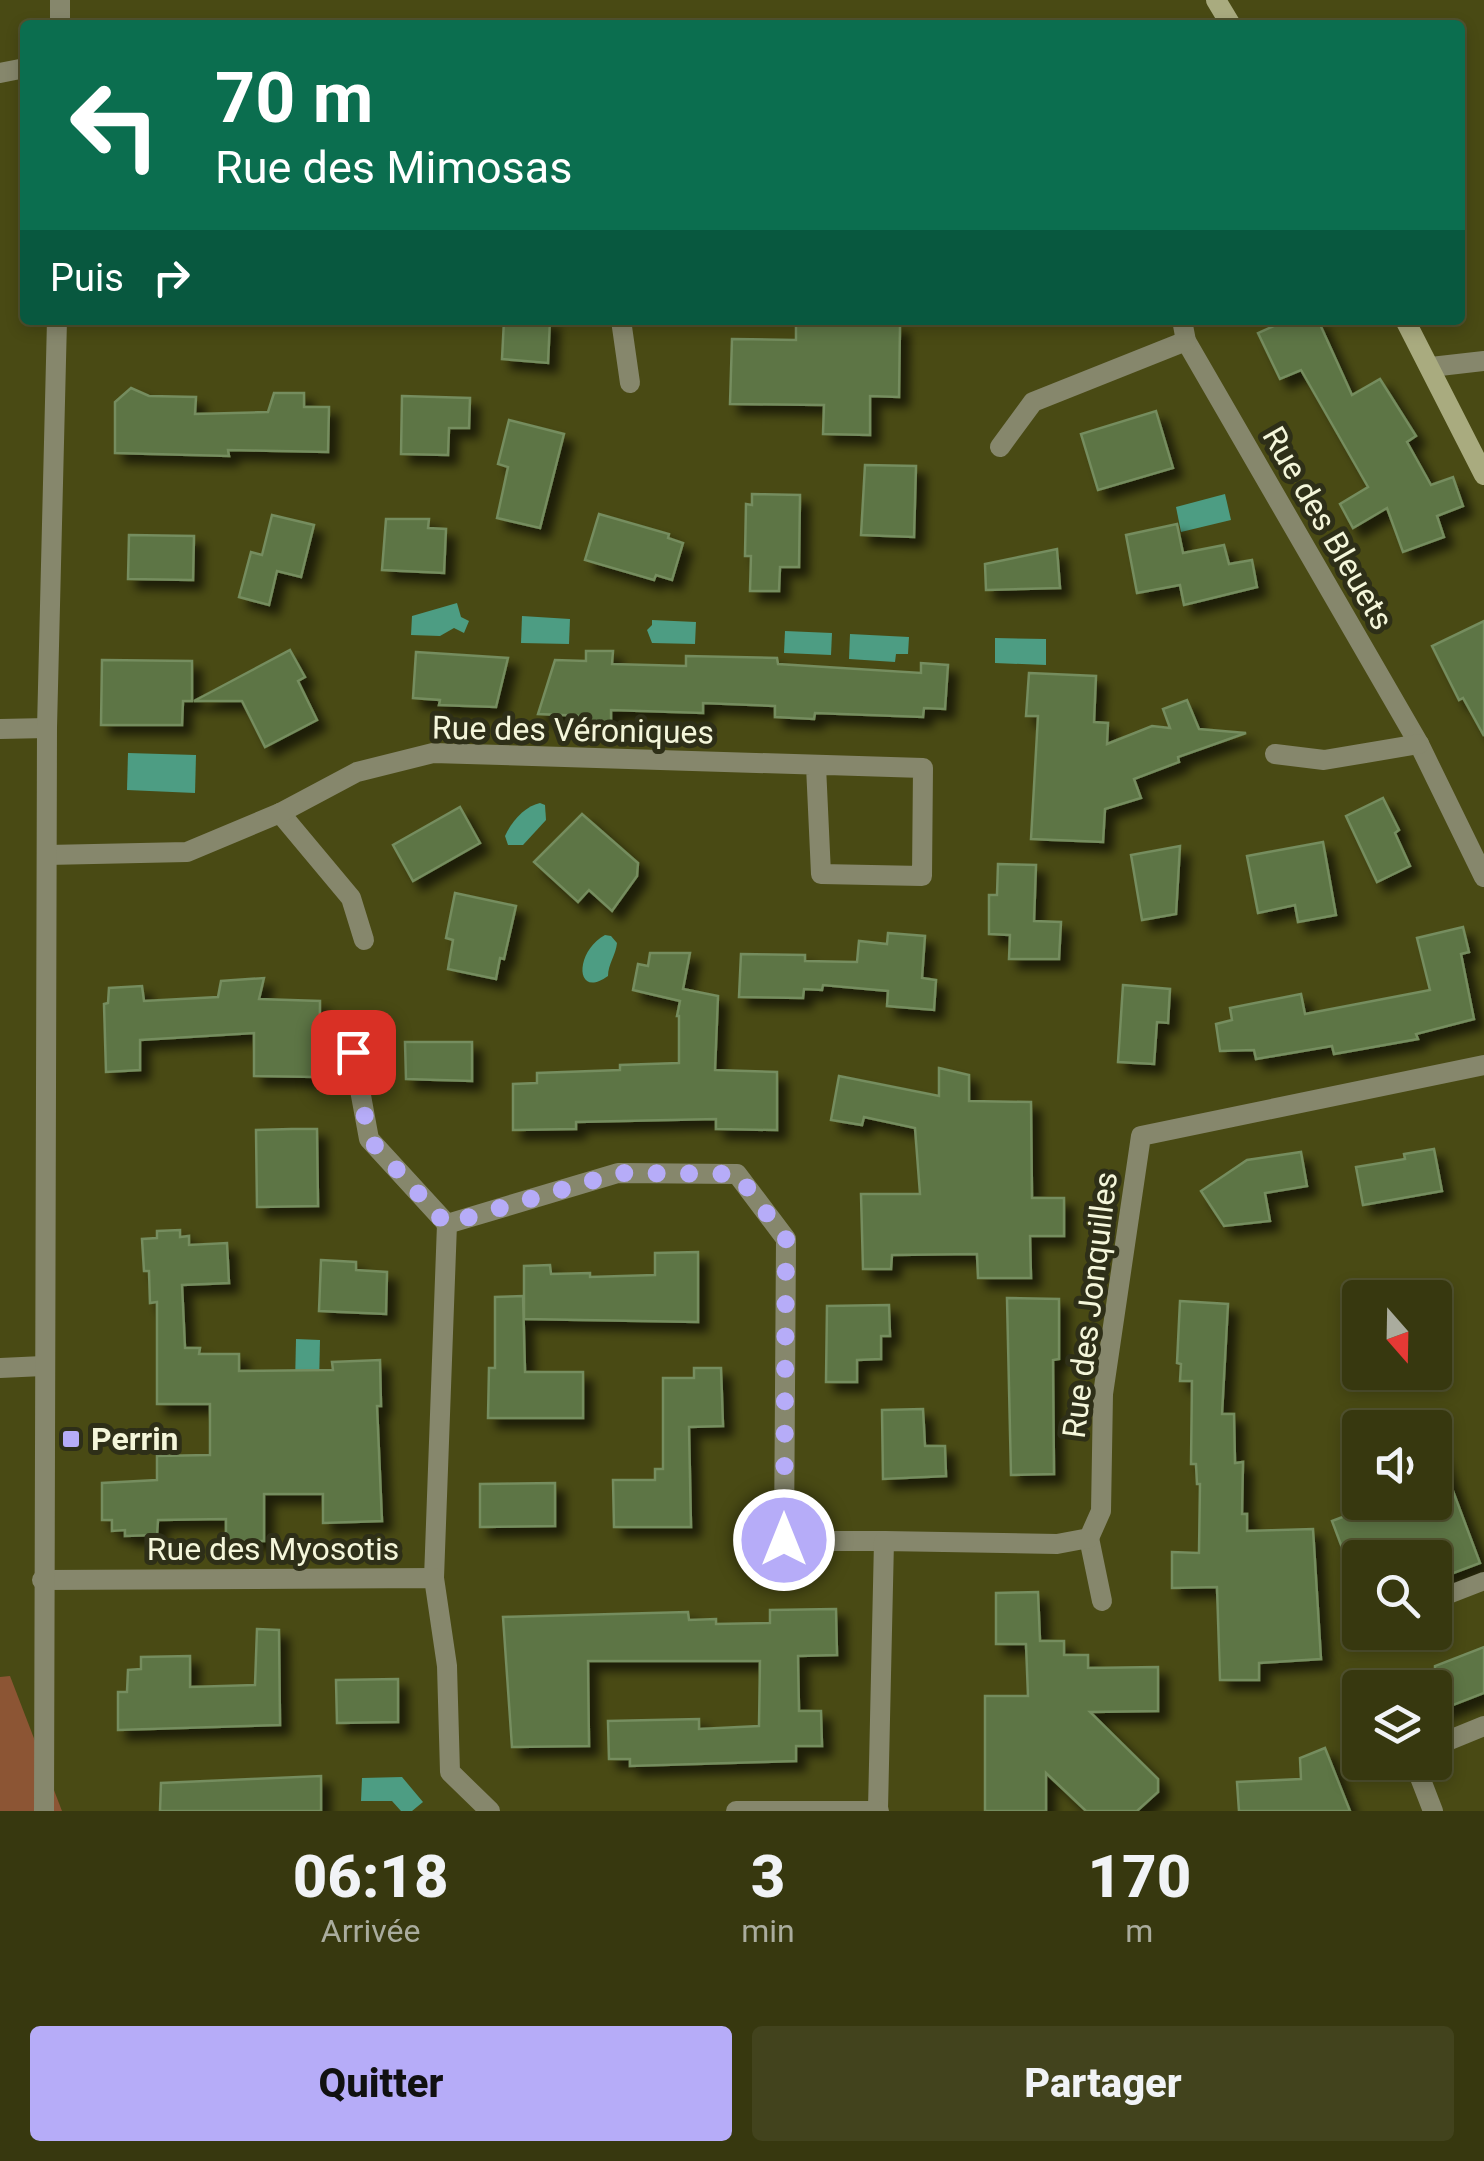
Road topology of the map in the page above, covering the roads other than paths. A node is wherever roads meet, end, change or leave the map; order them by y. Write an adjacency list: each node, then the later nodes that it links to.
1 (56, 325): 10 (street)
2 (621, 325): 7 (street)
3 (1407, 325): 6 (street)
4 (1184, 331): 8 (street, Rue des Bleuets); 12 (street, Rue des Bleuets)
5 (1484, 361): 6 (street)
6 (1431, 367): 9 (street)
7 (630, 383)
8 (1000, 448)
9 (1484, 475)
10 (47, 728): 11 (street); 16 (street)
11 (0, 729)
12 (1419, 744): 13 (street); 17 (street, Rue des Bleuets)
13 (1275, 754)
14 (816, 766): 14 (street, Rue des Véroniques); 15 (street, Rue des Véroniques)
15 (280, 812): 16 (street, Rue des Véroniques); 18 (street)
16 (47, 856): 22 (street)
17 (1484, 877)
18 (364, 940)
19 (353, 1052): 21 (street)
20 (1484, 1065): 24 (street, Rue des Jonquilles)
21 (446, 1224): 25 (street); 26 (street)
22 (43, 1366): 23 (street); 27 (street)
23 (0, 1368)
24 (1089, 1538): 25 (street); 30 (street, Rue des Jonquilles)
25 (884, 1540): 34 (street)
26 (434, 1578): 27 (street, Rue des Myosotis); 36 (street, Rue des Myosotis)
27 (42, 1580): 35 (street)
28 (1484, 1581): 29 (lane)
29 (1452, 1593)
30 (1102, 1601)
31 (1484, 1726): 32 (street)
32 (1452, 1739)
33 (1421, 1780): 38 (street)
34 (878, 1810): 37 (street)
35 (44, 1811)
36 (490, 1811)
37 (736, 1811)
38 (1433, 1811)

